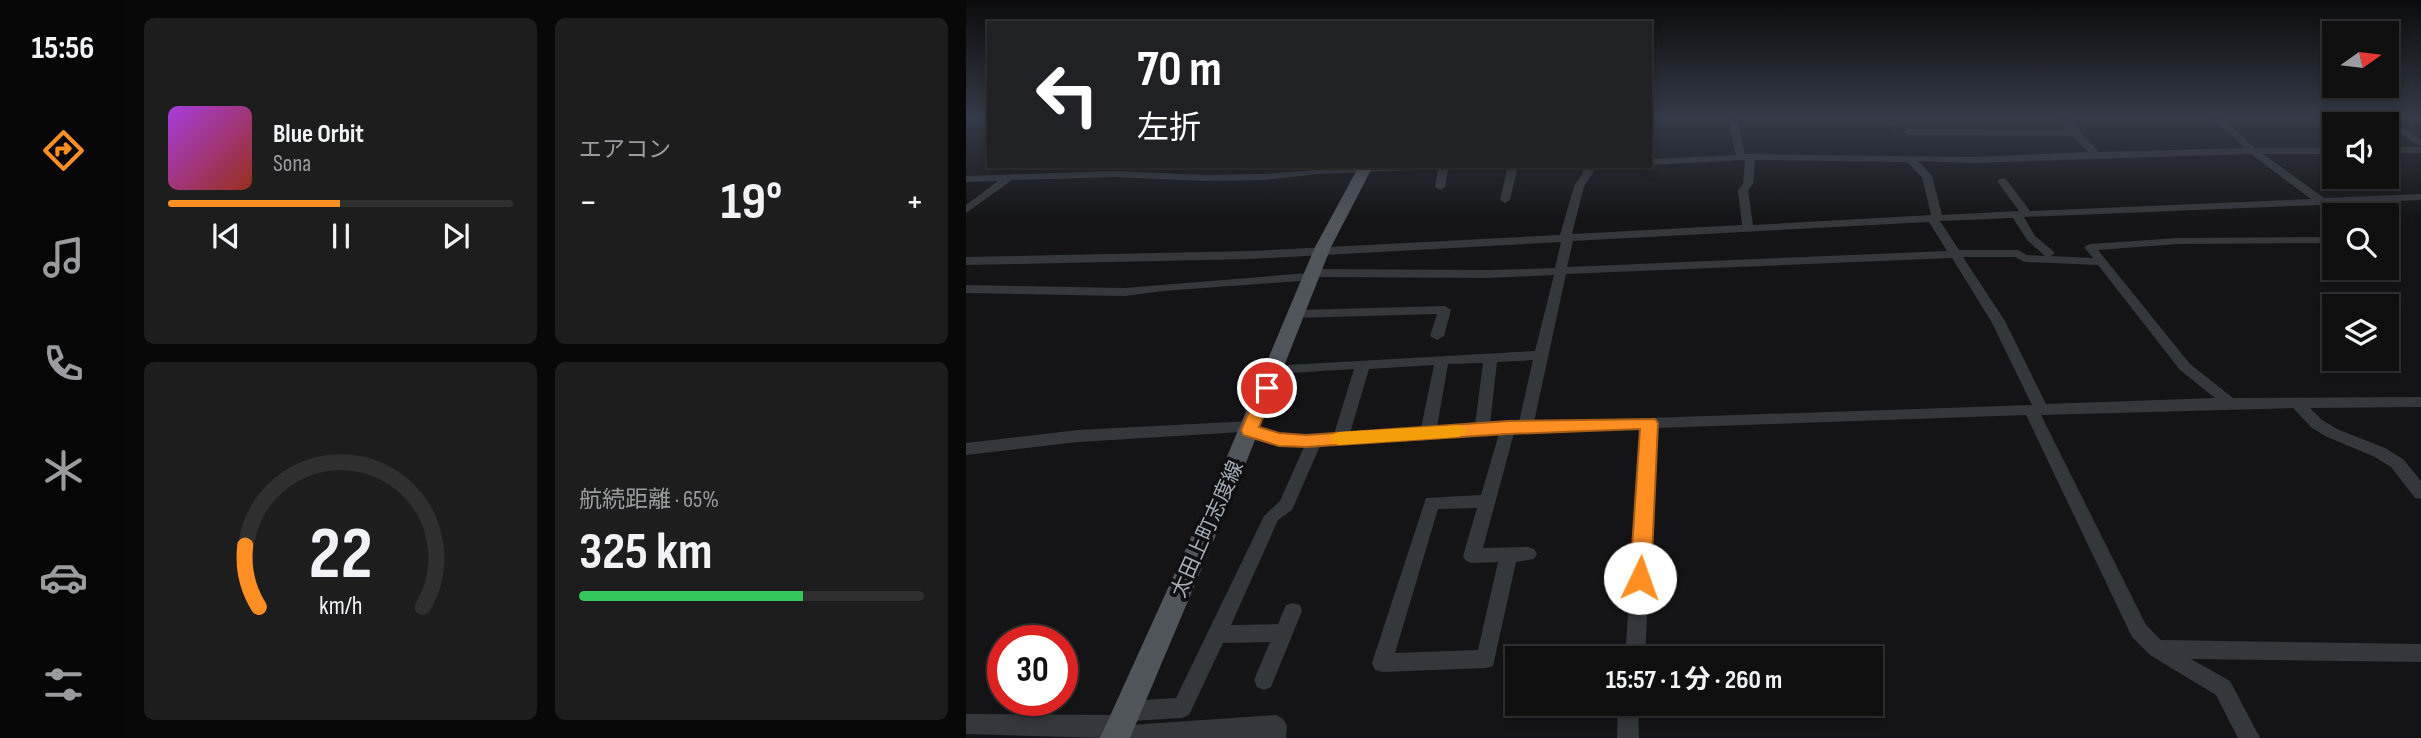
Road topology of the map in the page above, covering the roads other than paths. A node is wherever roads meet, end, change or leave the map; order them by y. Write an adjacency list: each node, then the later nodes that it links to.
1 (1743, 152): 6 (street)
2 (2094, 152): 5 (street)
3 (2196, 152): 5 (street)
4 (2255, 152): 20 (street)
5 (2096, 155): 7 (street)
6 (1745, 157): 8 (street); 23 (street); 24 (street)
7 (1909, 158)
8 (1652, 162)
9 (1355, 168): 14 (street)
10 (1364, 168): 27 (main road, 太田上町志度線)
11 (1444, 168): 17 (street)
12 (1513, 168): 19 (street)
13 (1588, 168): 25 (street)
14 (1009, 178): 15 (street); 21 (street)
15 (966, 179)
16 (2002, 181): 22 (street)
17 (1440, 187)
18 (2421, 197): 20 (street)
19 (1505, 200)
20 (2323, 202): 22 (street)
21 (966, 211)
22 (2022, 215): 23 (street); 28 (street)
23 (1935, 218): 24 (street); 29 (street)
24 (1748, 228): 25 (street)
25 (1567, 238): 27 (street); 32 (street)
26 (2322, 240): 31 (street)
27 (1324, 250): 30 (street); 33 (main road, 太田上町志度線)
28 (2049, 253)
29 (1955, 254): 31 (street); 32 (street); 45 (street)
30 (966, 261)
31 (2100, 262): 43 (street)
32 (1561, 270): 33 (street); 37 (street)
33 (1314, 275): 34 (street); 35 (main road, 太田上町志度線)
34 (966, 289)
35 (1297, 314): 36 (street); 41 (main road, 太田上町志度線)
36 (1437, 336)
37 (1542, 355): 38 (street); 47 (street)
38 (1491, 358): 39 (street); 49 (street)
39 (1442, 360): 40 (street); 50 (street)
40 (1363, 365): 41 (street); 51 (street)
41 (1275, 369): 48 (main road, 太田上町志度線)
42 (2421, 402): 44 (street)
43 (2230, 403): 44 (street); 45 (street)
44 (2298, 404): 54 (street)
45 (2037, 410): 46 (street); 62 (street)
46 (1649, 423): 47 (street); 61 (street)
47 (1517, 427): 49 (street); 57 (street)
48 (1250, 428): 52 (street); 53 (street); 67 (main road, 太田上町志度線)
49 (1482, 429): 50 (street)
50 (1428, 433): 51 (street)
51 (1340, 439): 52 (street)
52 (1315, 440): 60 (street)
53 (966, 449)
54 (2398, 463): 55 (street); 56 (street)
55 (2421, 473)
56 (2421, 493)
57 (1488, 501): 57 (street)
58 (1293, 611): 59 (street)
59 (1284, 633): 60 (street); 64 (street)
60 (1216, 634): 67 (street)
61 (1636, 646)
62 (2157, 649): 63 (street); 70 (street)
63 (2421, 653)
64 (1264, 680)
65 (1628, 716): 69 (street)
66 (966, 724): 67 (street)
67 (1119, 728): 68 (street)
68 (1275, 738)
69 (1628, 738)
70 (2249, 738)

